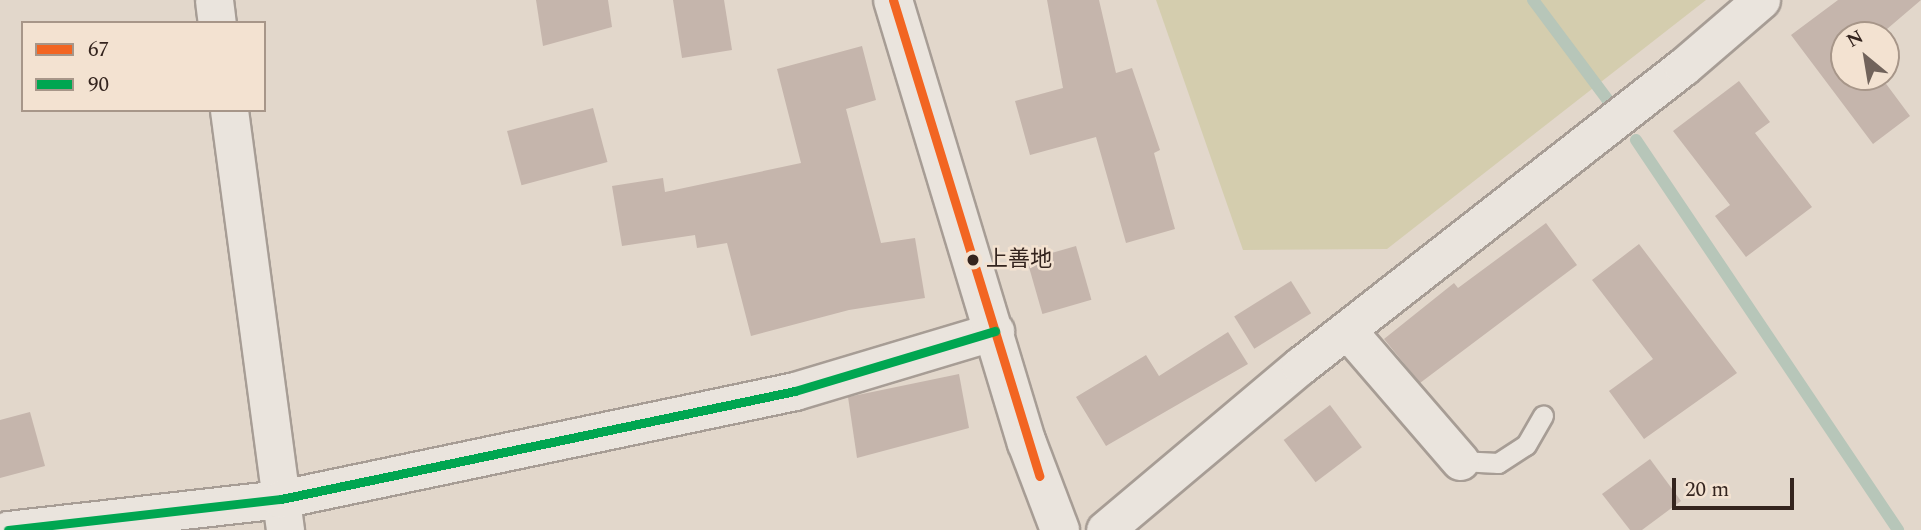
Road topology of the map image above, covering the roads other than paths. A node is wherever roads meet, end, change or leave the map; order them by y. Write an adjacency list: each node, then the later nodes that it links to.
1 (214, 0): 4 (street)
2 (893, 0): 7 (street)
3 (1761, 0): 6 (street)
4 (217, 21)
5 (229, 112): 10 (street)
6 (1347, 330): 9 (street); 13 (street)
7 (995, 331): 10 (street); 12 (street)
8 (1543, 416): 9 (lane)
9 (1460, 461)
10 (283, 515): 11 (street)
11 (8, 530)
12 (1060, 530)
13 (1105, 530)

